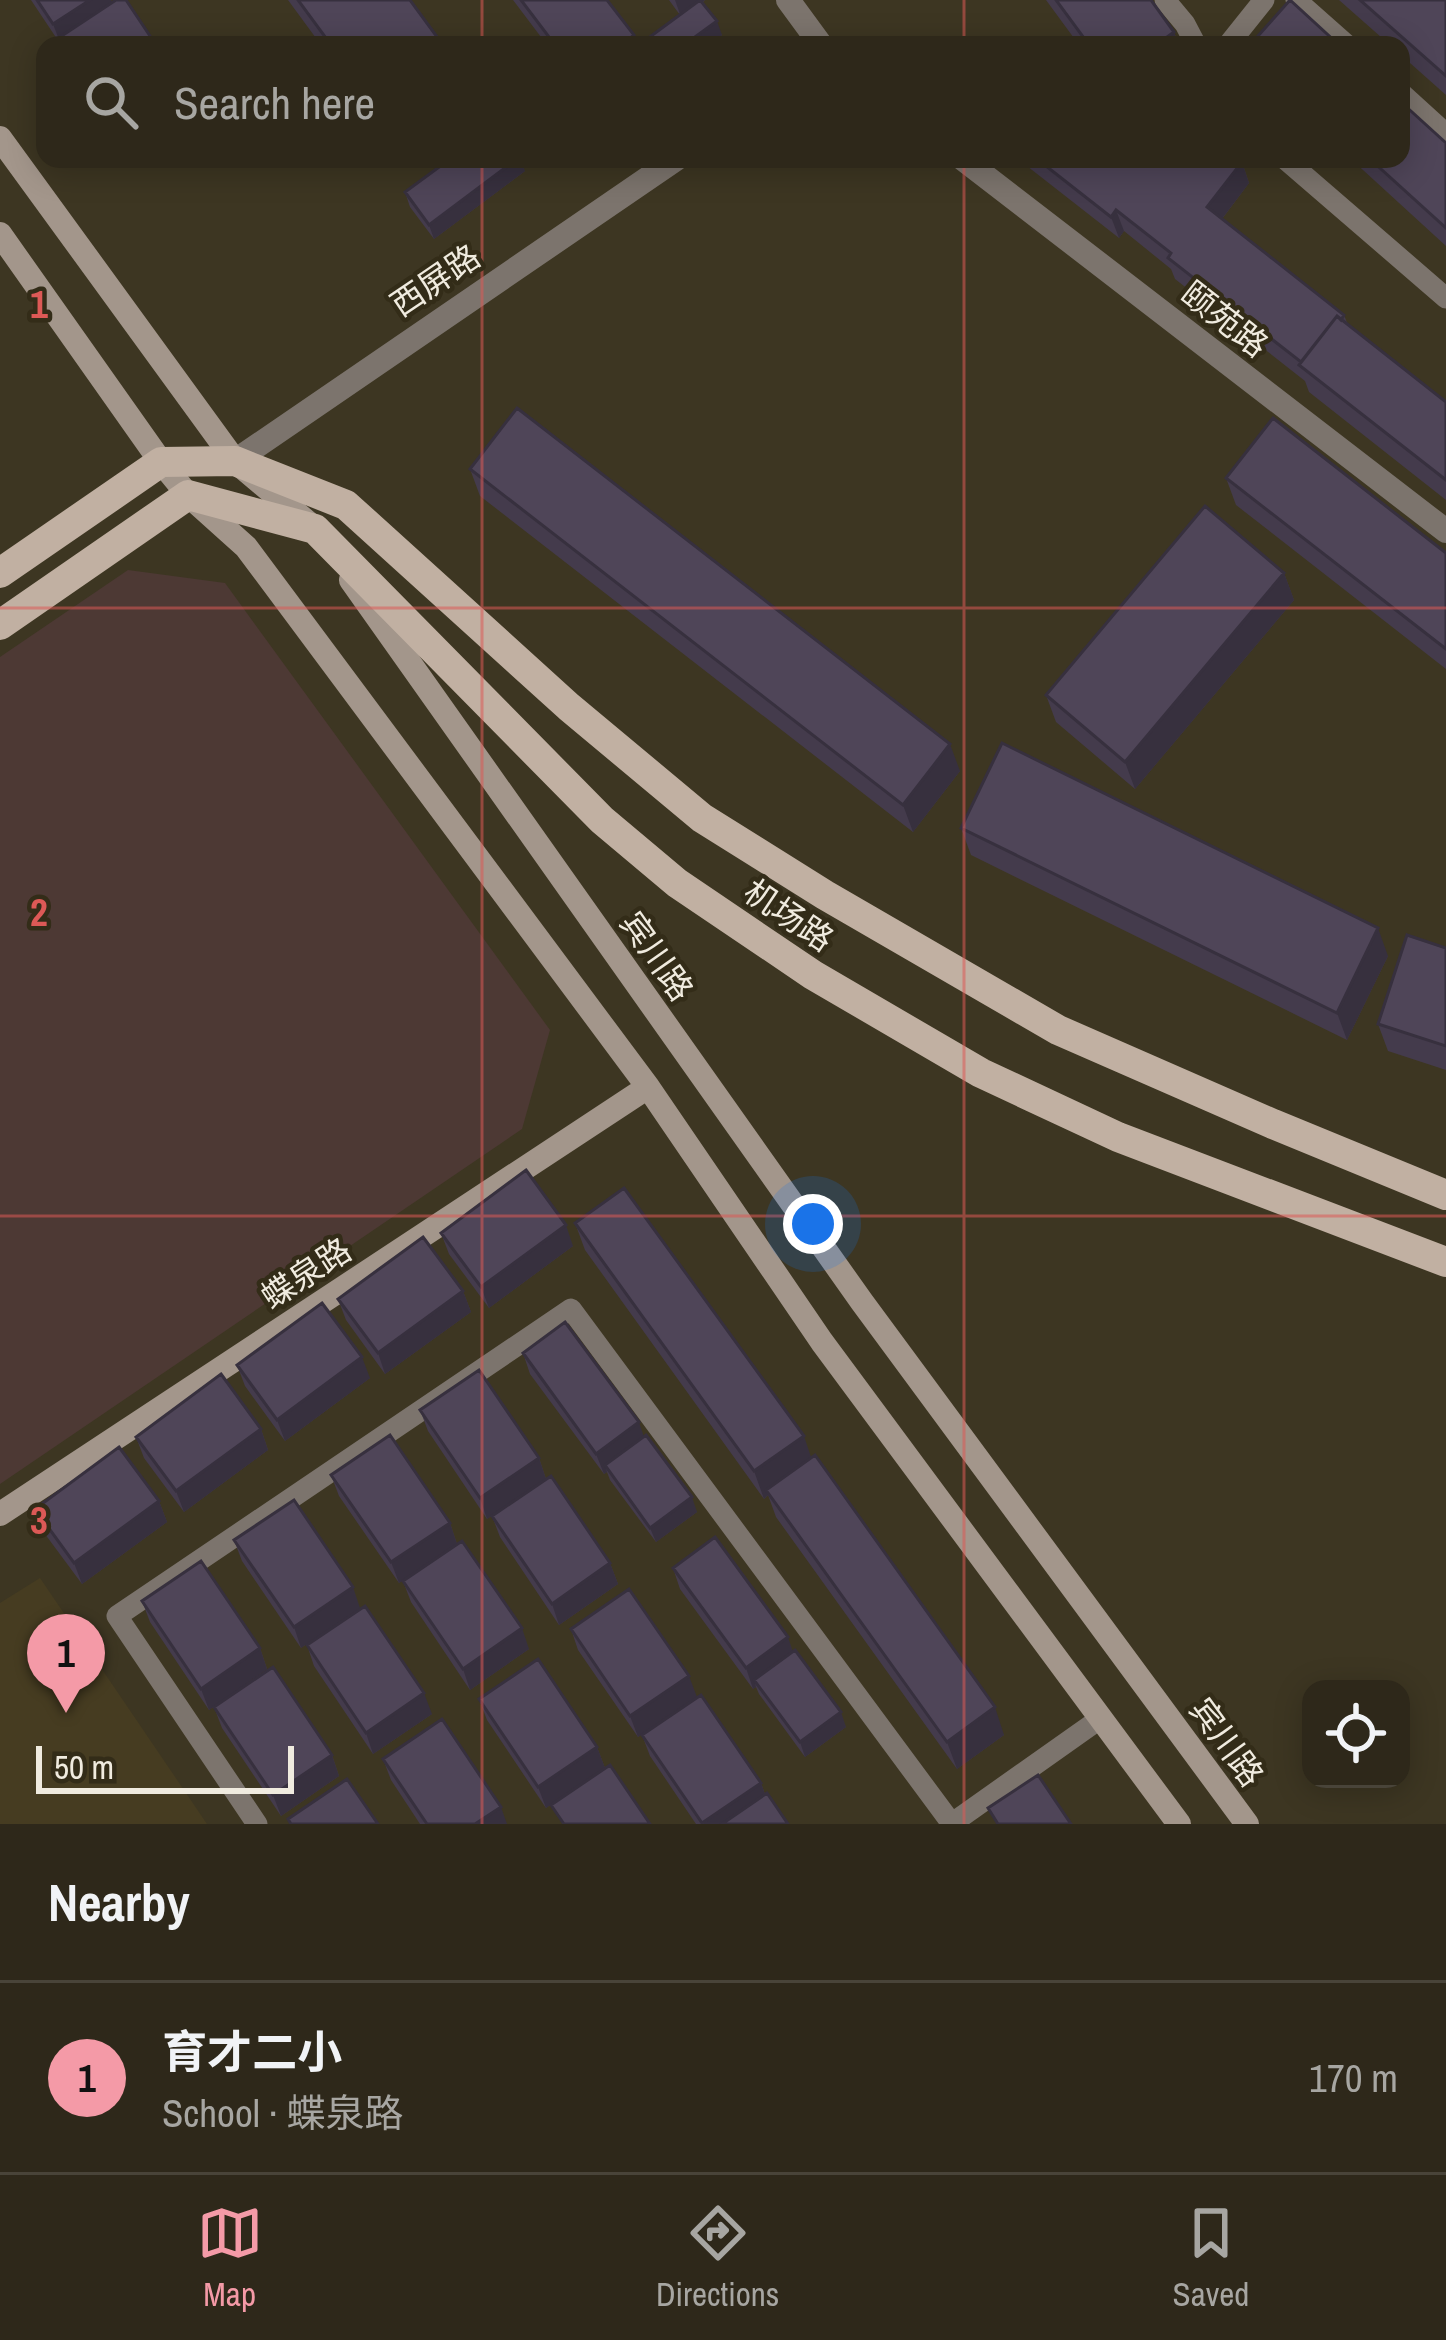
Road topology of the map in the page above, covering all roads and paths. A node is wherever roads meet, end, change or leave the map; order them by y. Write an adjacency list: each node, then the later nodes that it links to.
1 (788, 0): 5 (street)
2 (1166, 0): 6 (lane)
3 (1264, 0): 7 (lane)
4 (1296, 0): 8 (lane)
5 (814, 36)
6 (1191, 36)
7 (1235, 36)
8 (1337, 36)
9 (1410, 101): 10 (lane)
10 (1446, 134)
11 (0, 138): 17 (main road, 宾川路)
12 (663, 168): 17 (street, 西屏路)
13 (975, 168): 21 (street, 颐苑路)
14 (1296, 168): 16 (lane)
15 (0, 234): 18 (main road)
16 (1446, 298)
17 (235, 461): 18 (main road); 19 (main road, 西屏路); 20 (main road, 宾川路); 25 (main road, 机场路)
18 (161, 463): 19 (main road); 22 (main road)
19 (188, 495): 20 (main road); 23 (main road, 西屏路); 24 (main road)
20 (315, 529): 26 (main road, 机场路); 32 (main road, 宾川路)
21 (1446, 531)
22 (0, 573)
23 (0, 625)
24 (648, 1087): 27 (main road, 蝶泉路); 28 (main road)
25 (1446, 1195)
26 (1446, 1262)
27 (0, 1514)
28 (1101, 1718): 30 (lane); 31 (main road)
29 (257, 1824): 30 (lane)
30 (952, 1824)
31 (1180, 1824)
32 (1247, 1824)

